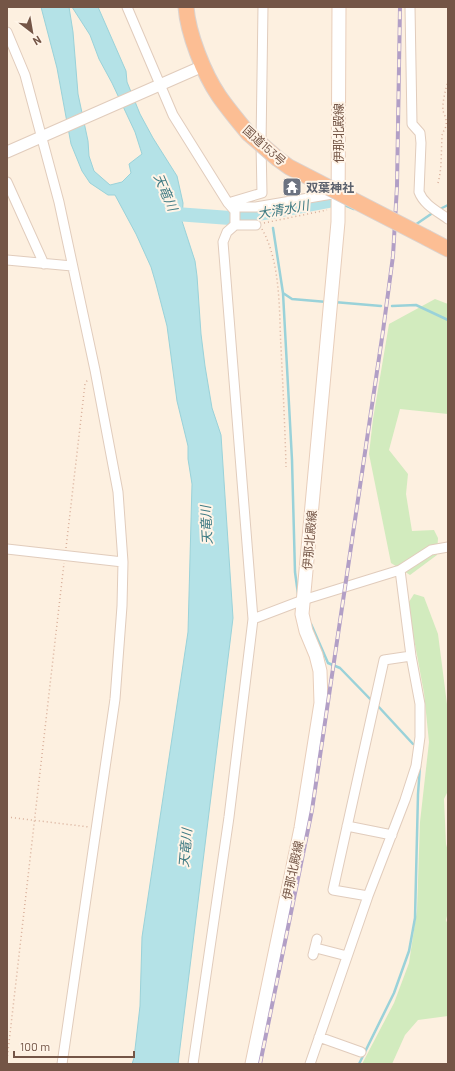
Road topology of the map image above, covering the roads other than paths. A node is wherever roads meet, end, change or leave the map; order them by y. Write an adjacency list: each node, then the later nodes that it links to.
1 (127, 7): 8 (street)
2 (186, 7): 7 (highway, 国道153号)
3 (263, 7): 13 (street)
4 (339, 7): 12 (main road, 伊那北殿線)
5 (410, 7): 14 (street)
6 (7, 32): 9 (street)
7 (203, 66): 8 (street); 17 (highway, 国道153号, bridge)
8 (158, 87): 9 (street); 13 (street)
9 (44, 136): 10 (street); 20 (street)
10 (7, 152)
11 (7, 182): 19 (street)
12 (338, 201): 13 (street); 25 (main road, 伊那北殿線)
13 (228, 203): 15 (street)
14 (441, 214)
15 (236, 225): 16 (street); 26 (street)
16 (256, 225)
17 (448, 248)
18 (7, 260): 19 (street)
19 (44, 264): 20 (street)
20 (72, 266): 23 (street)
21 (448, 547): 24 (street)
22 (7, 549): 23 (street)
23 (123, 562): 35 (street)
24 (400, 570): 25 (street); 27 (street)
25 (303, 600): 26 (street); 37 (main road, 伊那北殿線)
26 (253, 619): 36 (street)
27 (411, 656): 28 (street); 29 (street)
28 (347, 826): 29 (street); 30 (street)
29 (392, 835): 30 (street)
30 (368, 896): 32 (street)
31 (316, 947): 32 (street)
32 (347, 956): 33 (street)
33 (319, 1038): 34 (street); 38 (street)
34 (361, 1052)
35 (62, 1064)
36 (193, 1064)
37 (252, 1064)
38 (310, 1064)

